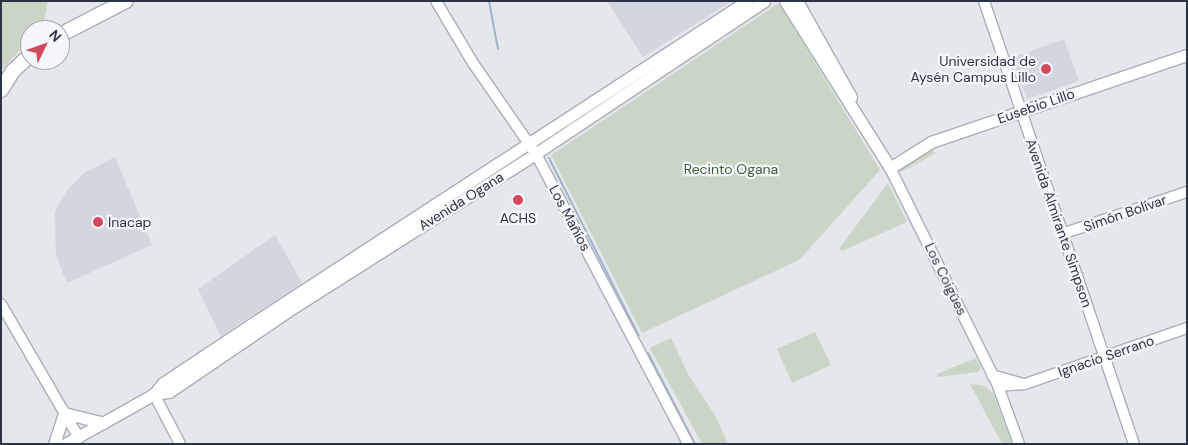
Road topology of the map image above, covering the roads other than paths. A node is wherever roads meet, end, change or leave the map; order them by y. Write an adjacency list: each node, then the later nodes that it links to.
1 (126, 1): 9 (highway)
2 (134, 1): 10 (highway)
3 (436, 1): 16 (street, Los Mañíos)
4 (747, 1): 16 (main road, Avenida Ogana)
5 (764, 1): 16 (main road, Avenida Ogana)
6 (785, 1): 15 (main road, Los Coigües)
7 (797, 1): 15 (main road, Los Coigües)
8 (984, 1): 14 (street, Avenida Almirante Simpson)
9 (70, 29)
10 (70, 29)
11 (1187, 54): 14 (main road, Eusebio Lillo)
12 (20, 64): 13 (highway)
13 (1, 90)
14 (1021, 112): 17 (main road, Eusebio Lillo); 19 (street, Avenida Almirante Simpson)
15 (862, 120): 17 (main road, Los Coigües)
16 (533, 149): 26 (main road, Avenida Ogana); 33 (street, Los Mañíos)
17 (890, 168): 23 (street, Los Coigües)
18 (1187, 192): 19 (street, Simón Bolívar)
19 (1062, 234): 22 (street, Avenida Almirante Simpson)
20 (1, 304): 27 (street)
21 (1187, 328): 22 (street, Ignacio Serrano)
22 (1104, 357): 24 (street, Ignacio Serrano); 35 (street, Avenida Almirante Simpson)
23 (992, 375): 24 (street); 25 (street, Los Coigües)
24 (1025, 384): 25 (street, Ignacio Serrano)
25 (998, 386): 34 (street, Los Coigües)
26 (154, 394): 28 (main road, Avenida Ogana); 32 (street)
27 (64, 413): 28 (main road); 29 (street); 30 (main road)
28 (104, 423): 29 (main road, Avenida Ogana)
29 (79, 438): 31 (main road, Avenida Ogana)
30 (54, 444)
31 (64, 444)
32 (180, 444)
33 (688, 444)
34 (1019, 444)
35 (1134, 444)

